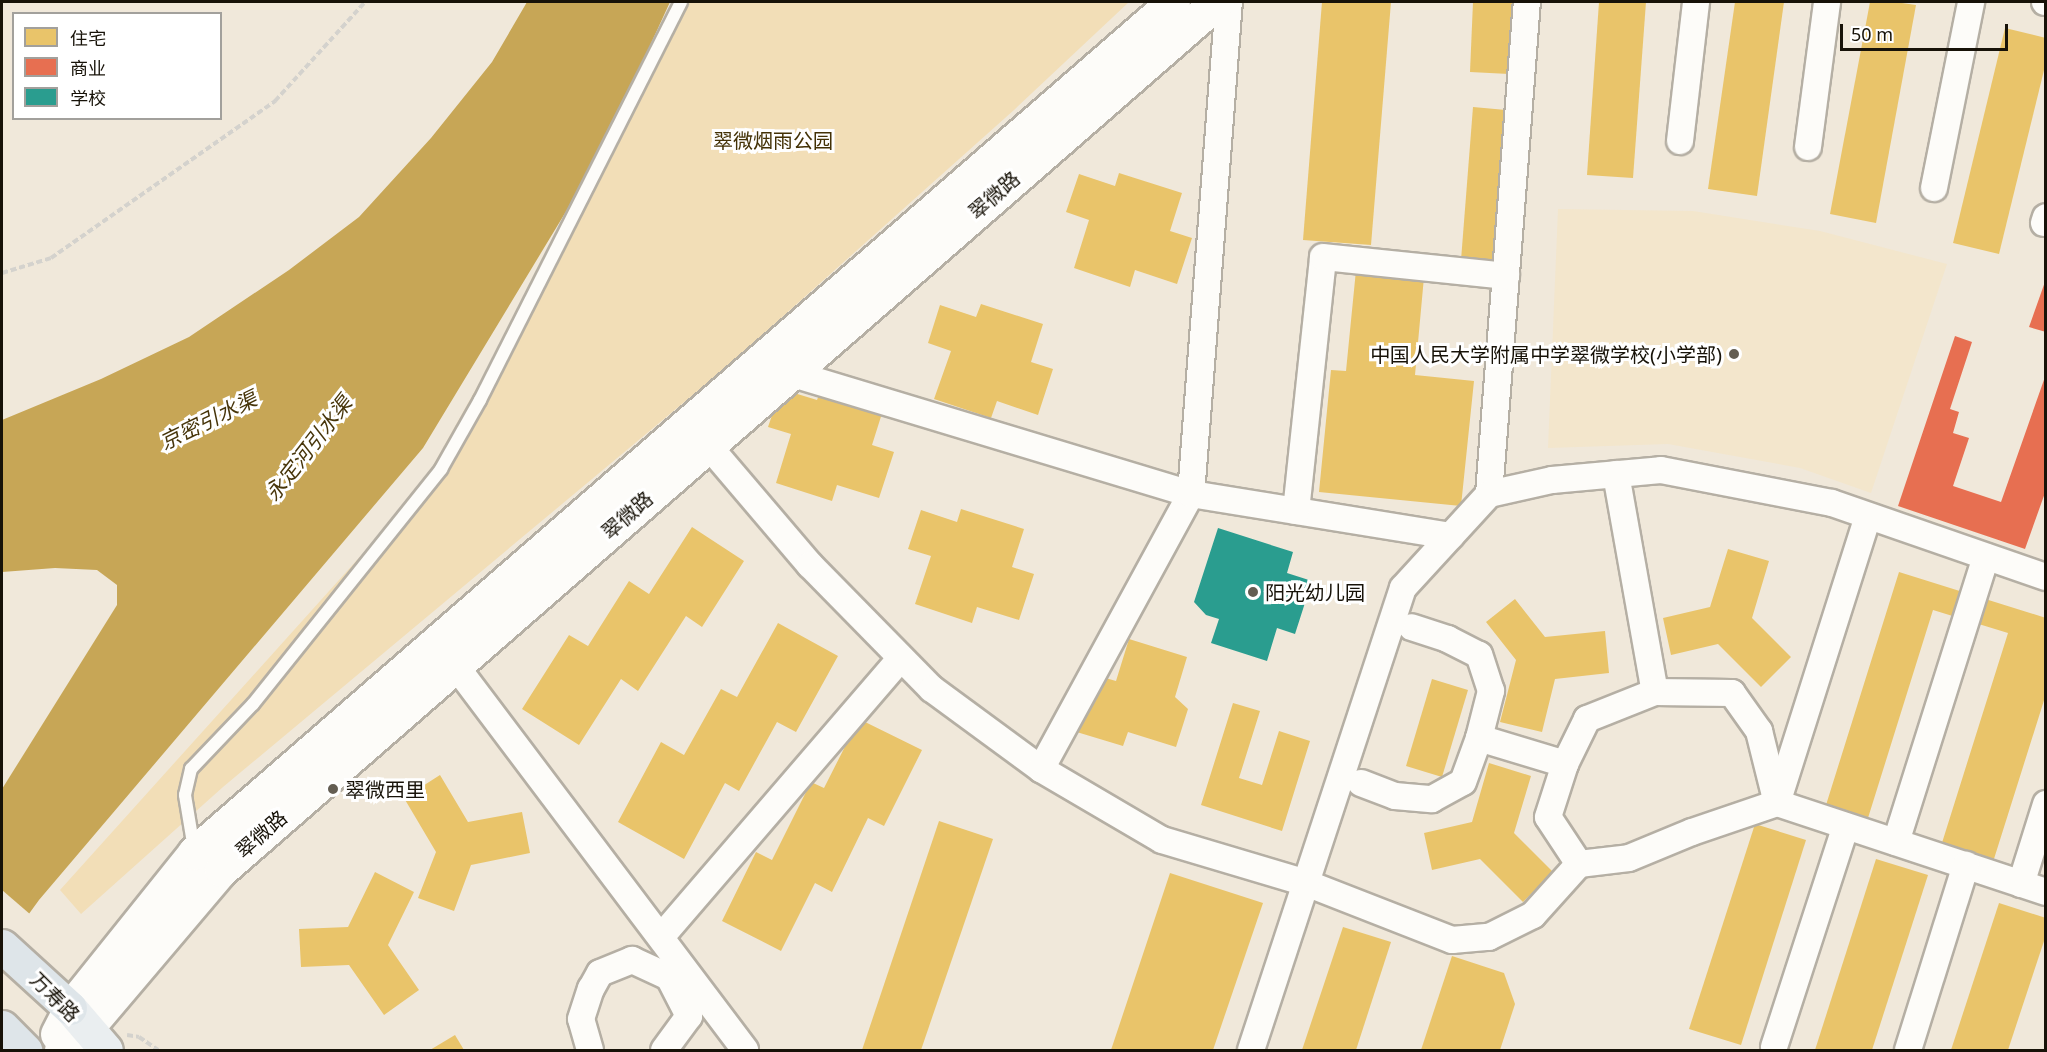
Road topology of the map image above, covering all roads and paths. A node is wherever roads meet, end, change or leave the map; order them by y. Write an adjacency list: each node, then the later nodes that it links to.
1 (365, 2): 13 (path)
2 (681, 2): 37 (lane)
3 (1173, 2): 37 (main road, 翠微路)
4 (1217, 2): 15 (main road, 翠微路)
5 (1229, 2): 18 (street)
6 (1527, 2): 14 (street)
7 (1696, 2): 10 (street)
8 (1827, 2): 11 (street)
9 (1971, 2): 12 (street)
10 (1680, 141)
11 (1808, 147)
12 (1934, 188)
13 (2, 273)
14 (1506, 276): 19 (street); 20 (street)
15 (790, 373): 16 (main road, 翠微路); 18 (street)
16 (707, 444): 26 (street); 27 (main road, 翠微路)
17 (1616, 474): 19 (street); 21 (street); 28 (street)
18 (1191, 494): 20 (street); 31 (street)
19 (1489, 494): 22 (street)
20 (1296, 511): 22 (street)
21 (1868, 516): 23 (street); 33 (street)
22 (1451, 536): 40 (street)
23 (1986, 557): 24 (street); 36 (street)
24 (2046, 577)
25 (1412, 627): 29 (street)
26 (901, 658): 31 (street); 43 (street)
27 (455, 666): 43 (street); 46 (main road, 翠微路)
28 (1655, 693): 30 (street); 33 (street)
29 (1479, 738): 30 (street); 32 (street)
30 (1565, 764): 38 (street)
31 (1041, 769): 40 (street)
32 (1361, 783)
33 (1777, 803): 35 (street); 38 (street)
34 (2046, 804): 41 (street)
35 (1846, 826): 36 (street); 47 (street)
36 (1896, 842): 39 (street)
37 (194, 853): 46 (main road, 翠微路)
38 (1579, 864): 40 (street)
39 (1966, 866): 41 (street); 55 (street)
40 (1306, 883): 54 (street)
41 (2021, 884): 42 (street)
42 (2046, 892)
43 (662, 937): 53 (street)
44 (12, 955): 46 (highway, 万寿路)
45 (2, 1027): 48 (highway)
46 (87, 1029): 49 (main road, 翠微路); 50 (main road, 翠微路)
47 (1774, 1047)
48 (25, 1050)
49 (50, 1050)
50 (61, 1050)
51 (590, 1050): 52 (street)
52 (663, 1050)
53 (745, 1050)
54 (1251, 1050)
55 (1908, 1050)

